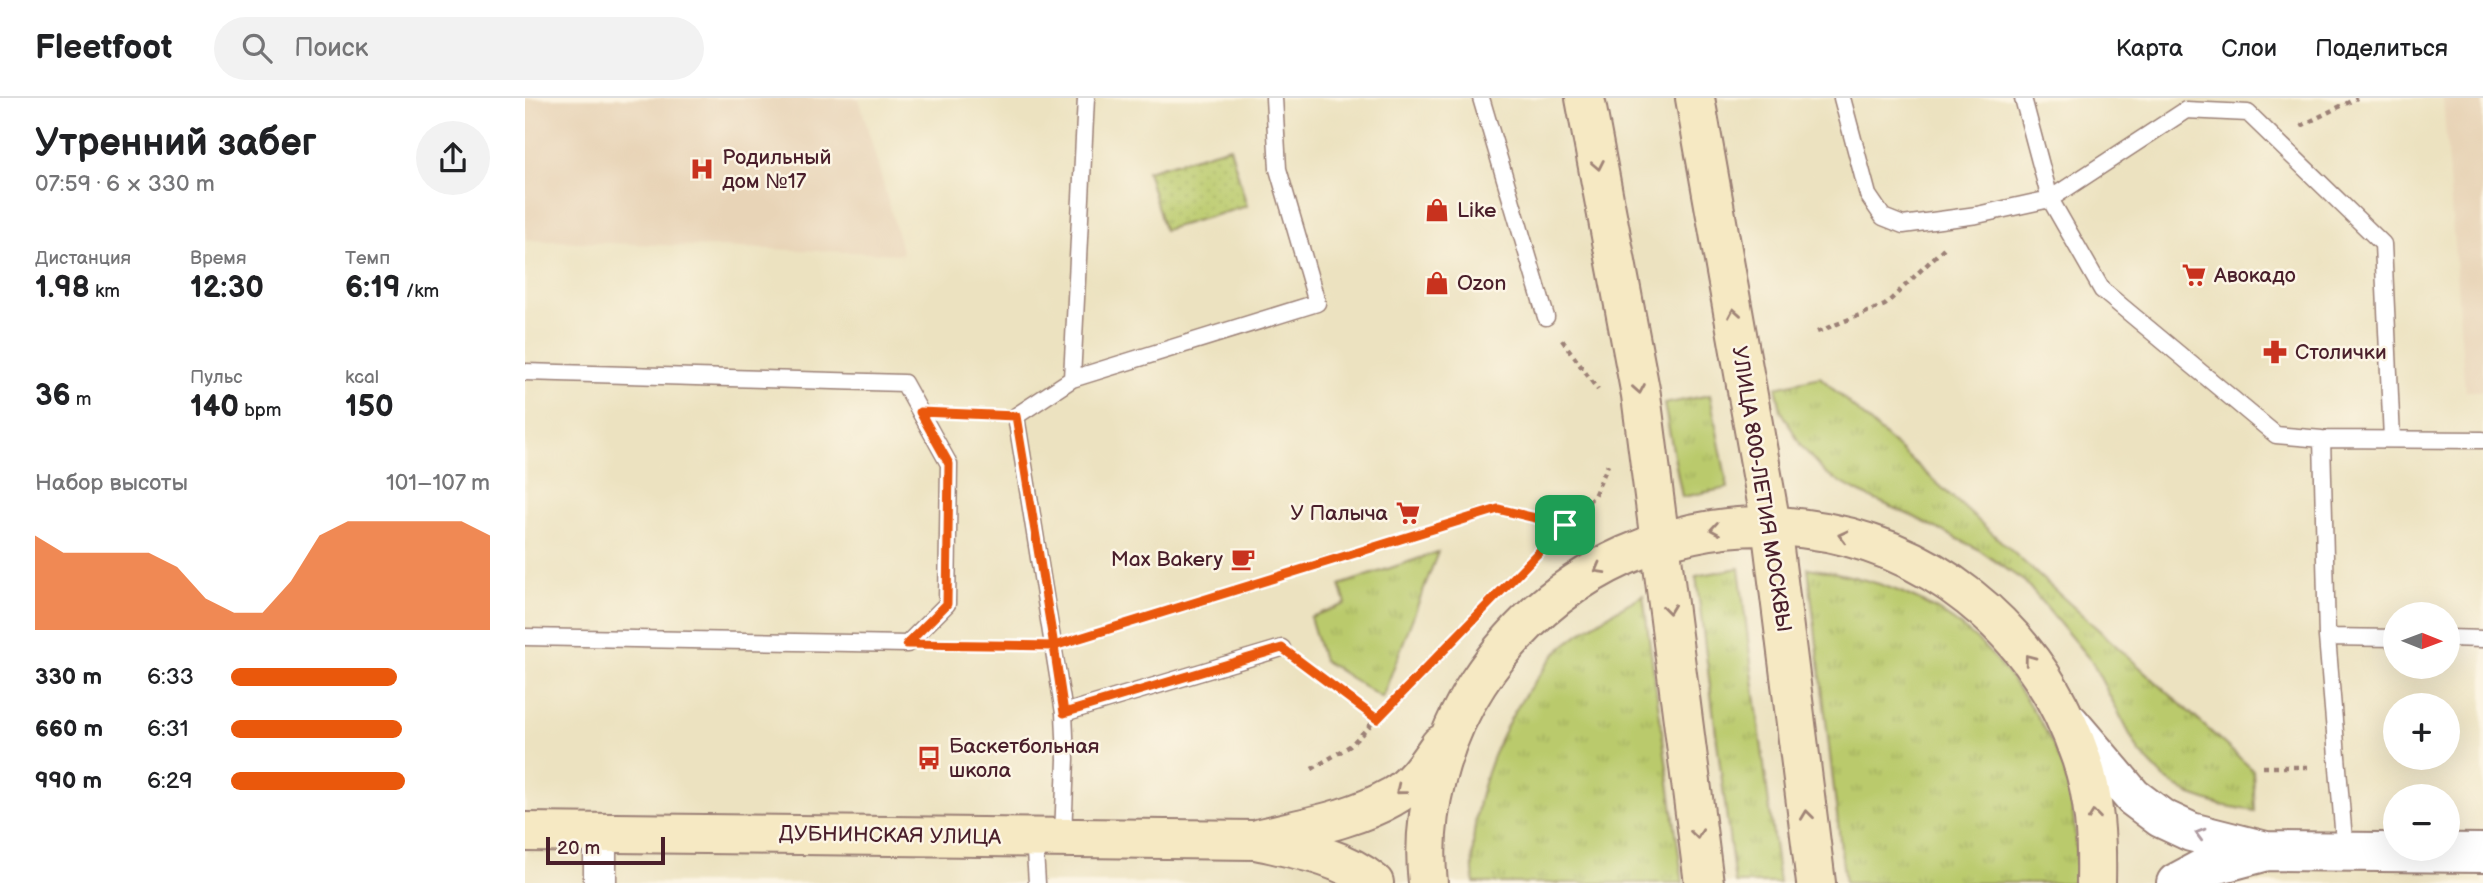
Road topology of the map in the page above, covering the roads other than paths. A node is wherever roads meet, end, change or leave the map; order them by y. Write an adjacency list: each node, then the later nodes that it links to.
1 (1086, 98): 11 (lane)
2 (1274, 98): 11 (lane)
3 (1481, 98): 9 (lane)
4 (1585, 98): 16 (main road, one-way to 16)
5 (1695, 98): 15 (main road, УЛИЦА 800-ЛЕТИЯ МОСКВЫ, one-way to 5)
6 (1842, 98): 8 (lane)
7 (2023, 98): 8 (lane)
8 (2050, 199): 12 (lane); 13 (lane)
9 (1546, 317)
10 (525, 372): 17 (lane)
11 (1072, 379): 23 (lane)
12 (2322, 439): 13 (lane); 18 (lane)
13 (2392, 439): 14 (lane)
14 (2483, 440)
15 (1771, 524): 16 (main road, one-way to 16); 24 (main road, one-way to 15); 38 (main road, УЛИЦА 800-ЛЕТИЯ МОСКВЫ, one-way to 15)
16 (1661, 541): 25 (main road, one-way to 25); 37 (main road, one-way to 37)
17 (525, 637)
18 (2327, 637): 19 (lane); 31 (lane)
19 (2383, 638)
20 (2461, 638): 21 (lane)
21 (2483, 639)
22 (1282, 648): 23 (lane)
23 (1064, 713): 28 (lane)
24 (2065, 717): 30 (street, one-way to 24); 39 (main road, one-way to 24)
25 (1457, 718): 29 (main road, ДУБНИНСКАЯ УЛИЦА, one-way to 29); 36 (main road)
26 (525, 832): 27 (main road, ДУБНИНСКАЯ УЛИЦА)
27 (600, 833): 28 (main road, ДУБНИНСКАЯ УЛИЦА); 33 (street)
28 (1048, 837): 29 (main road, ДУБНИНСКАЯ УЛИЦА); 34 (lane)
29 (1256, 840): 35 (main road, ДУБНИНСКАЯ УЛИЦА)
30 (2266, 851): 31 (street); 40 (street)
31 (2345, 852): 32 (street)
32 (2483, 853)
33 (600, 883)
34 (1037, 883)
35 (1374, 883)
36 (1427, 883)
37 (1704, 883)
38 (1815, 883)
39 (2096, 883)
40 (2176, 883)

